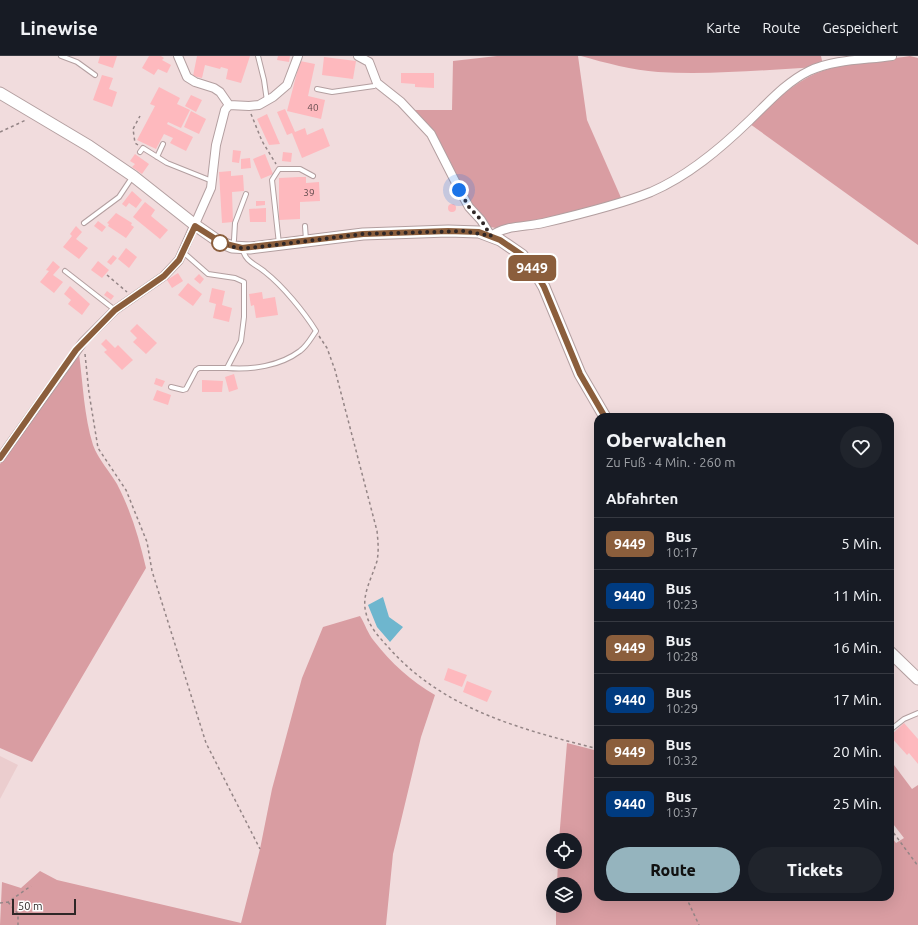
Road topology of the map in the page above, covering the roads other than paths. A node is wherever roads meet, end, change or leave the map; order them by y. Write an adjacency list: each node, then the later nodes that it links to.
1 (61, 56): 7 (lane)
2 (178, 56): 12 (street)
3 (258, 56): 11 (lane)
4 (298, 56): 11 (street)
5 (358, 56): 8 (street)
6 (892, 56): 23 (street)
7 (95, 75)
8 (377, 83): 9 (lane); 23 (street)
9 (317, 89)
10 (0, 94): 16 (main road)
11 (268, 101): 12 (street)
12 (229, 105): 18 (street)
13 (163, 144): 15 (lane)
14 (142, 150): 15 (lane)
15 (157, 157): 18 (lane)
16 (133, 176): 20 (lane); 21 (main road)
17 (313, 176): 25 (lane)
18 (212, 181): 21 (street)
19 (246, 194): 26 (lane)
20 (84, 223)
21 (195, 226): 26 (main road); 27 (street)
22 (305, 226): 24 (lane)
23 (491, 236): 24 (main road); 32 (main road)
24 (306, 241): 25 (main road)
25 (279, 244): 26 (main road)
26 (237, 248): 30 (lane)
27 (183, 252): 29 (street); 30 (lane)
28 (65, 271): 29 (lane)
29 (115, 310): 33 (street)
30 (227, 368): 31 (lane)
31 (171, 387)
32 (603, 413)
33 (0, 458)
34 (894, 656): 35 (main road)
35 (918, 680)
36 (918, 713): 37 (lane)
37 (894, 727)

